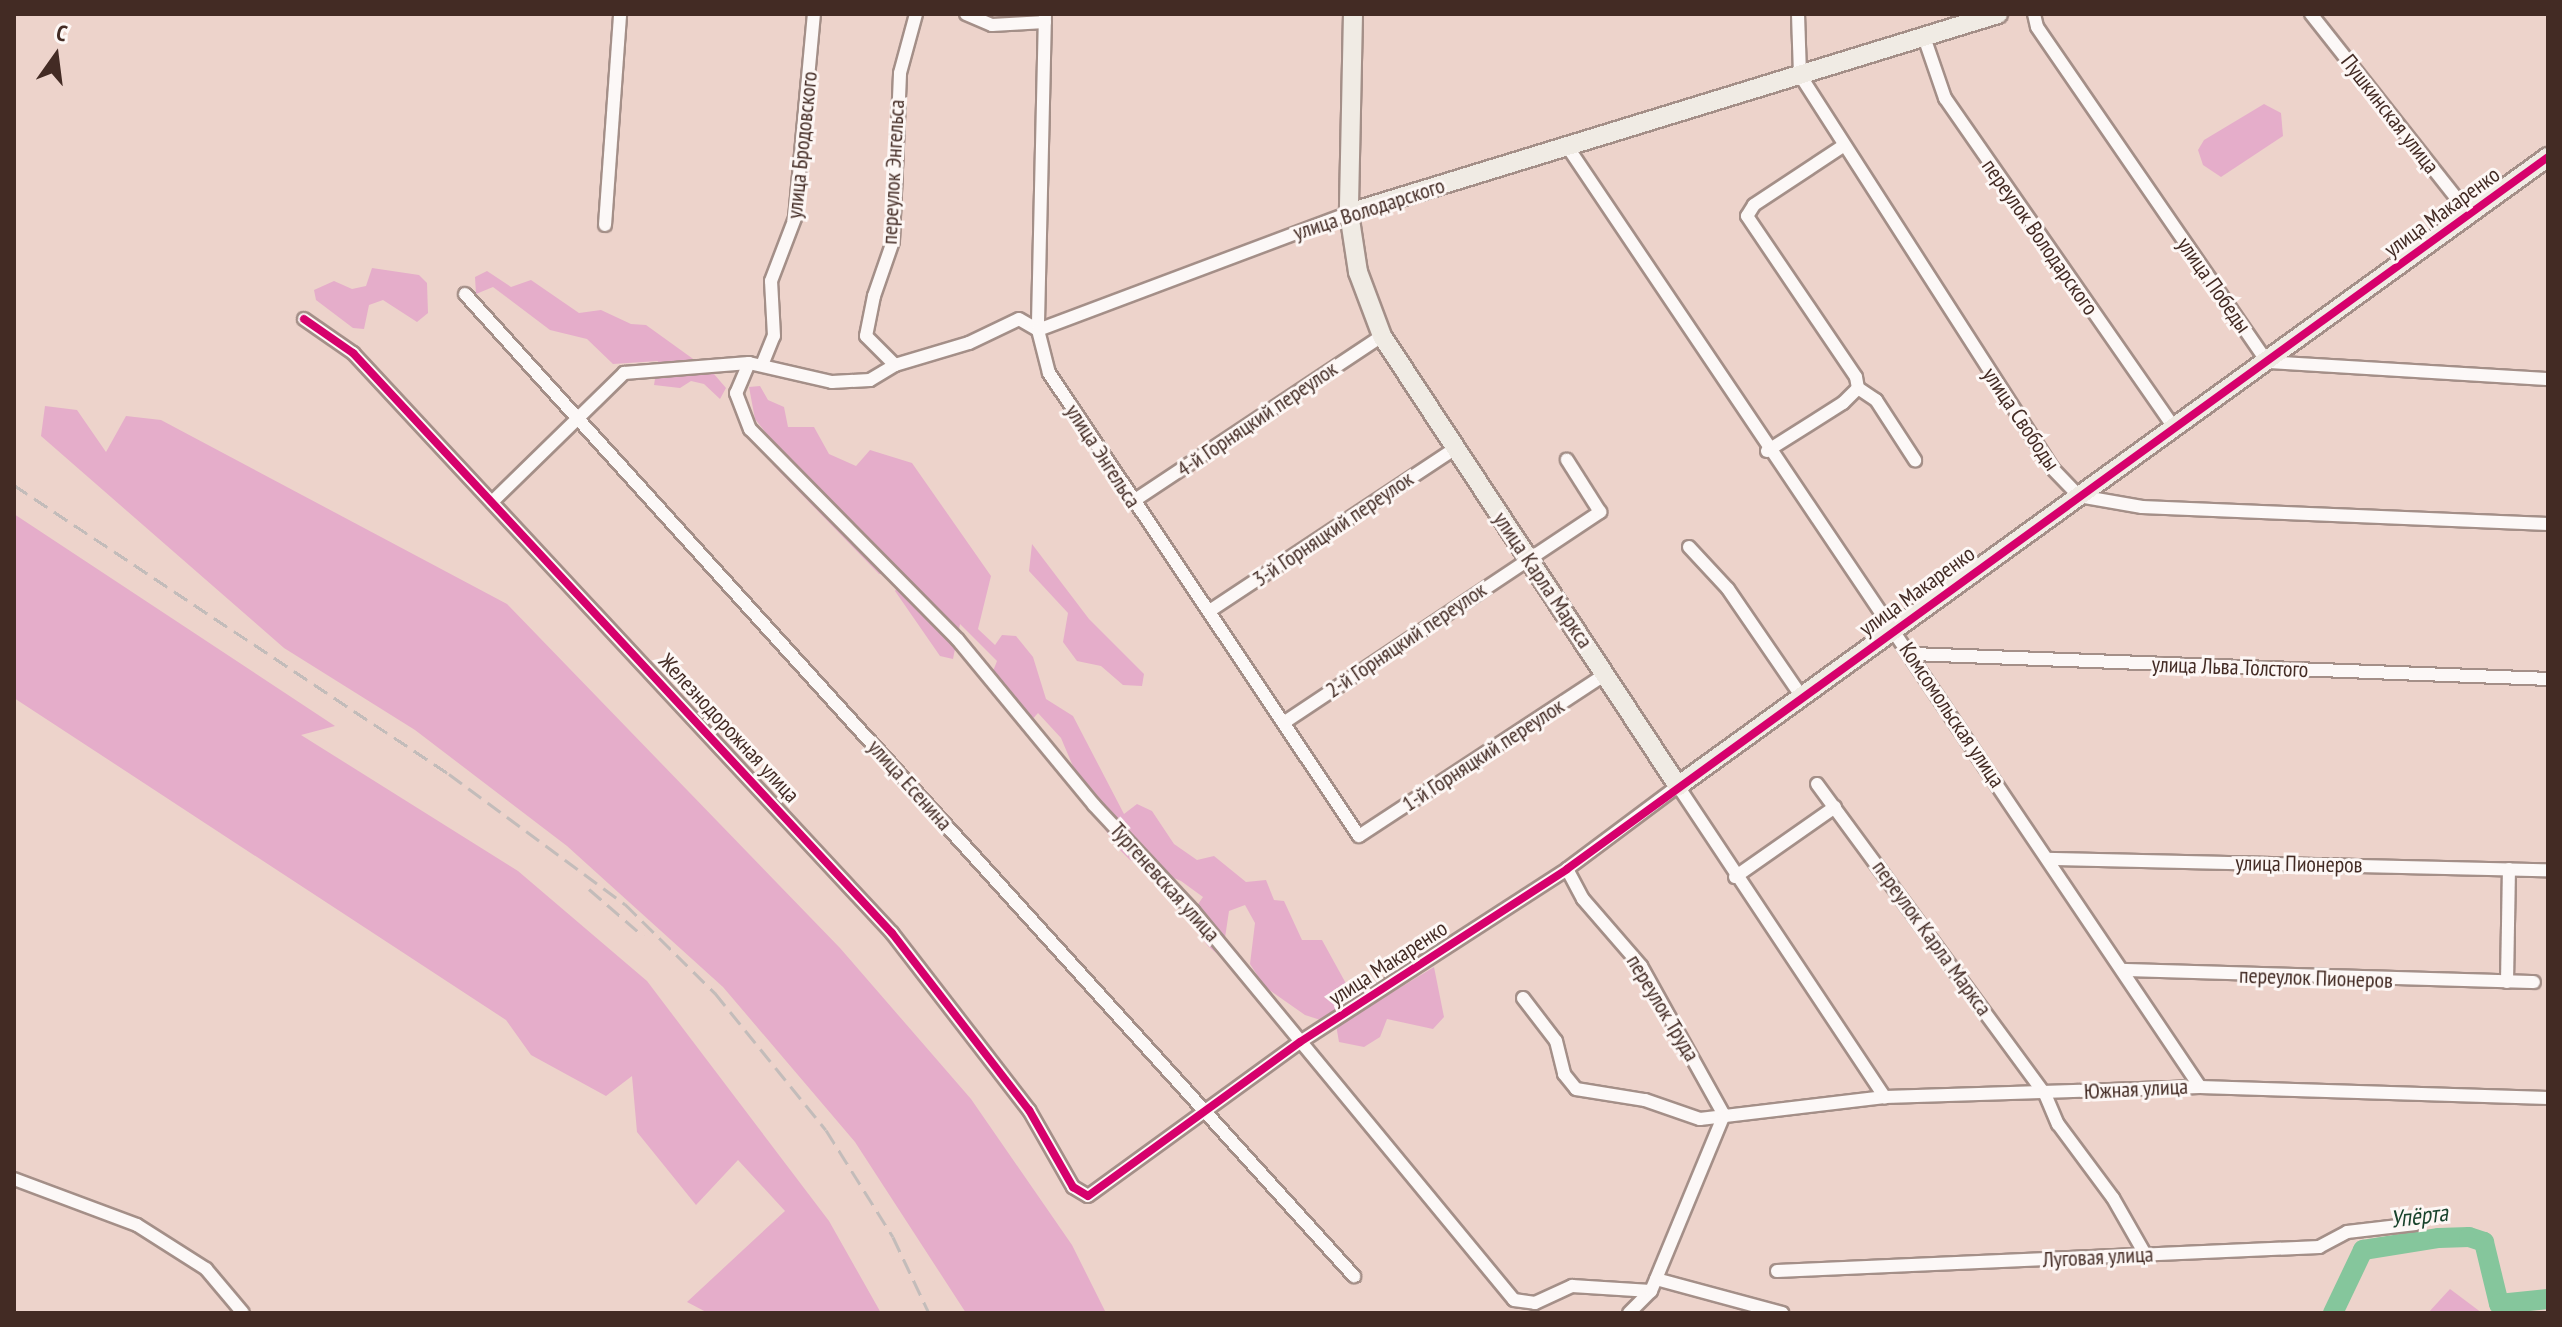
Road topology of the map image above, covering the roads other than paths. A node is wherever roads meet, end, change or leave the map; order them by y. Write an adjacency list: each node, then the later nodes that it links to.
1 (620, 14): 18 (street)
2 (814, 14): 24 (street, улица Бродовского)
3 (916, 14): 25 (street, переулок Энгельса)
4 (966, 14): 10 (street)
5 (1353, 14): 16 (street, улица Карла Маркса)
6 (1798, 14): 12 (street, улица Свободы)
7 (1998, 14): 11 (street, улица Володарского)
8 (2034, 14): 23 (street, улица Победы)
9 (2311, 14): 17 (street, Пушкинская улица)
10 (1045, 18): 21 (street, улица Энгельса)
11 (1924, 37): 12 (street, улица Володарского); 29 (street, переулок Володарского)
12 (1800, 75): 13 (street, улица Володарского); 14 (street, улица Свободы)
13 (1567, 146): 16 (street, улица Володарского); 31 (street, Комсомольская улица)
14 (1843, 146): 27 (street); 34 (street, улица Свободы)
15 (2548, 157): 17 (street, улица Макаренко)
16 (1349, 213): 21 (street, улица Володарского); 22 (street, улица Карла Маркса)
17 (2469, 214): 23 (street, улица Макаренко)
18 (605, 225)
19 (465, 294): 28 (street, улица Есенина)
20 (304, 319): 35 (street, Железнодорожная улица)
21 (1038, 330): 25 (street, улица Володарского); 36 (street, улица Энгельса)
22 (1382, 336): 30 (street, улица Карла Маркса); 36 (street, 4-й Горняцкий переулок)
23 (2267, 362): 26 (street); 29 (street, улица Макаренко)
24 (756, 364): 25 (street, улица Володарского); 28 (street, улица Володарского); 60 (street, Тургеневская улица)
25 (895, 365)
26 (2548, 379)
27 (1858, 388): 31 (street); 33 (street)
28 (580, 420): 35 (street, улица Володарского); 65 (street, улица Есенина)
29 (2174, 428): 34 (street, улица Макаренко)
30 (1456, 448): 39 (street, улица Карла Маркса); 40 (street, 3-й Горняцкий переулок)
31 (1767, 451): 41 (street, Комсомольская улица)
32 (1567, 460): 39 (street, 2-й Горняцкий переулок)
33 (1915, 460)
34 (2079, 496): 37 (street); 41 (street, улица Макаренко)
35 (492, 502): 68 (street, Железнодорожная улица)
36 (1132, 502): 40 (street, улица Энгельса)
37 (2548, 524)
38 (1689, 547): 45 (street)
39 (1528, 558): 43 (street, улица Карла Маркса); 46 (street, 2-й Горняцкий переулок)
40 (1211, 610): 46 (street, улица Энгельса)
41 (1894, 631): 42 (street, Комсомольская улица); 45 (street, улица Макаренко)
42 (1913, 654): 44 (street, улица Льва Толстого); 51 (street, Комсомольская улица)
43 (1606, 674): 48 (street, улица Карла Маркса); 50 (street, 1-й Горняцкий переулок)
44 (2548, 679)
45 (1802, 697): 48 (street, улица Макаренко)
46 (1285, 722): 50 (street, улица Энгельса)
47 (1817, 784): 49 (street, переулок Карла Маркса)
48 (1678, 786): 52 (street, улица Макаренко); 55 (street, улица Карла Маркса)
49 (1835, 807): 55 (street); 62 (street, переулок Карла Маркса)
50 (1359, 836)
51 (2050, 859): 53 (street, улица Пионеров); 56 (street, Комсомольская улица)
52 (1567, 869): 60 (street, улица Макаренко); 66 (street, переулок Труда)
53 (2509, 869): 54 (street, улица Пионеров); 57 (street)
54 (2548, 870)
55 (1735, 877): 63 (street, улица Карла Маркса)
56 (2124, 970): 57 (street, переулок Пионеров); 61 (street, Комсомольская улица)
57 (2507, 982): 58 (street, переулок Пионеров)
58 (2534, 982)
59 (1523, 998): 66 (street, Южная улица)
60 (1300, 1042): 65 (street, улица Макаренко); 73 (street, Тургеневская улица)
61 (2200, 1087): 62 (street, Южная улица); 64 (street, Южная улица)
62 (2045, 1094): 63 (street, Южная улица); 70 (street, переулок Карла Маркса)
63 (1885, 1097): 66 (street, Южная улица)
64 (2548, 1098)
65 (1205, 1112): 68 (street, улица Макаренко); 72 (street, улица Есенина)
66 (1724, 1115): 73 (street)
67 (14, 1179): 74 (street)
68 (1088, 1196)
69 (2416, 1224): 70 (street, Луговая улица)
70 (2145, 1254): 71 (street, Луговая улица)
71 (1777, 1271)
72 (1354, 1276)
73 (1653, 1285): 75 (street); 76 (street)
74 (243, 1313)
75 (1629, 1313)
76 (1782, 1313)

